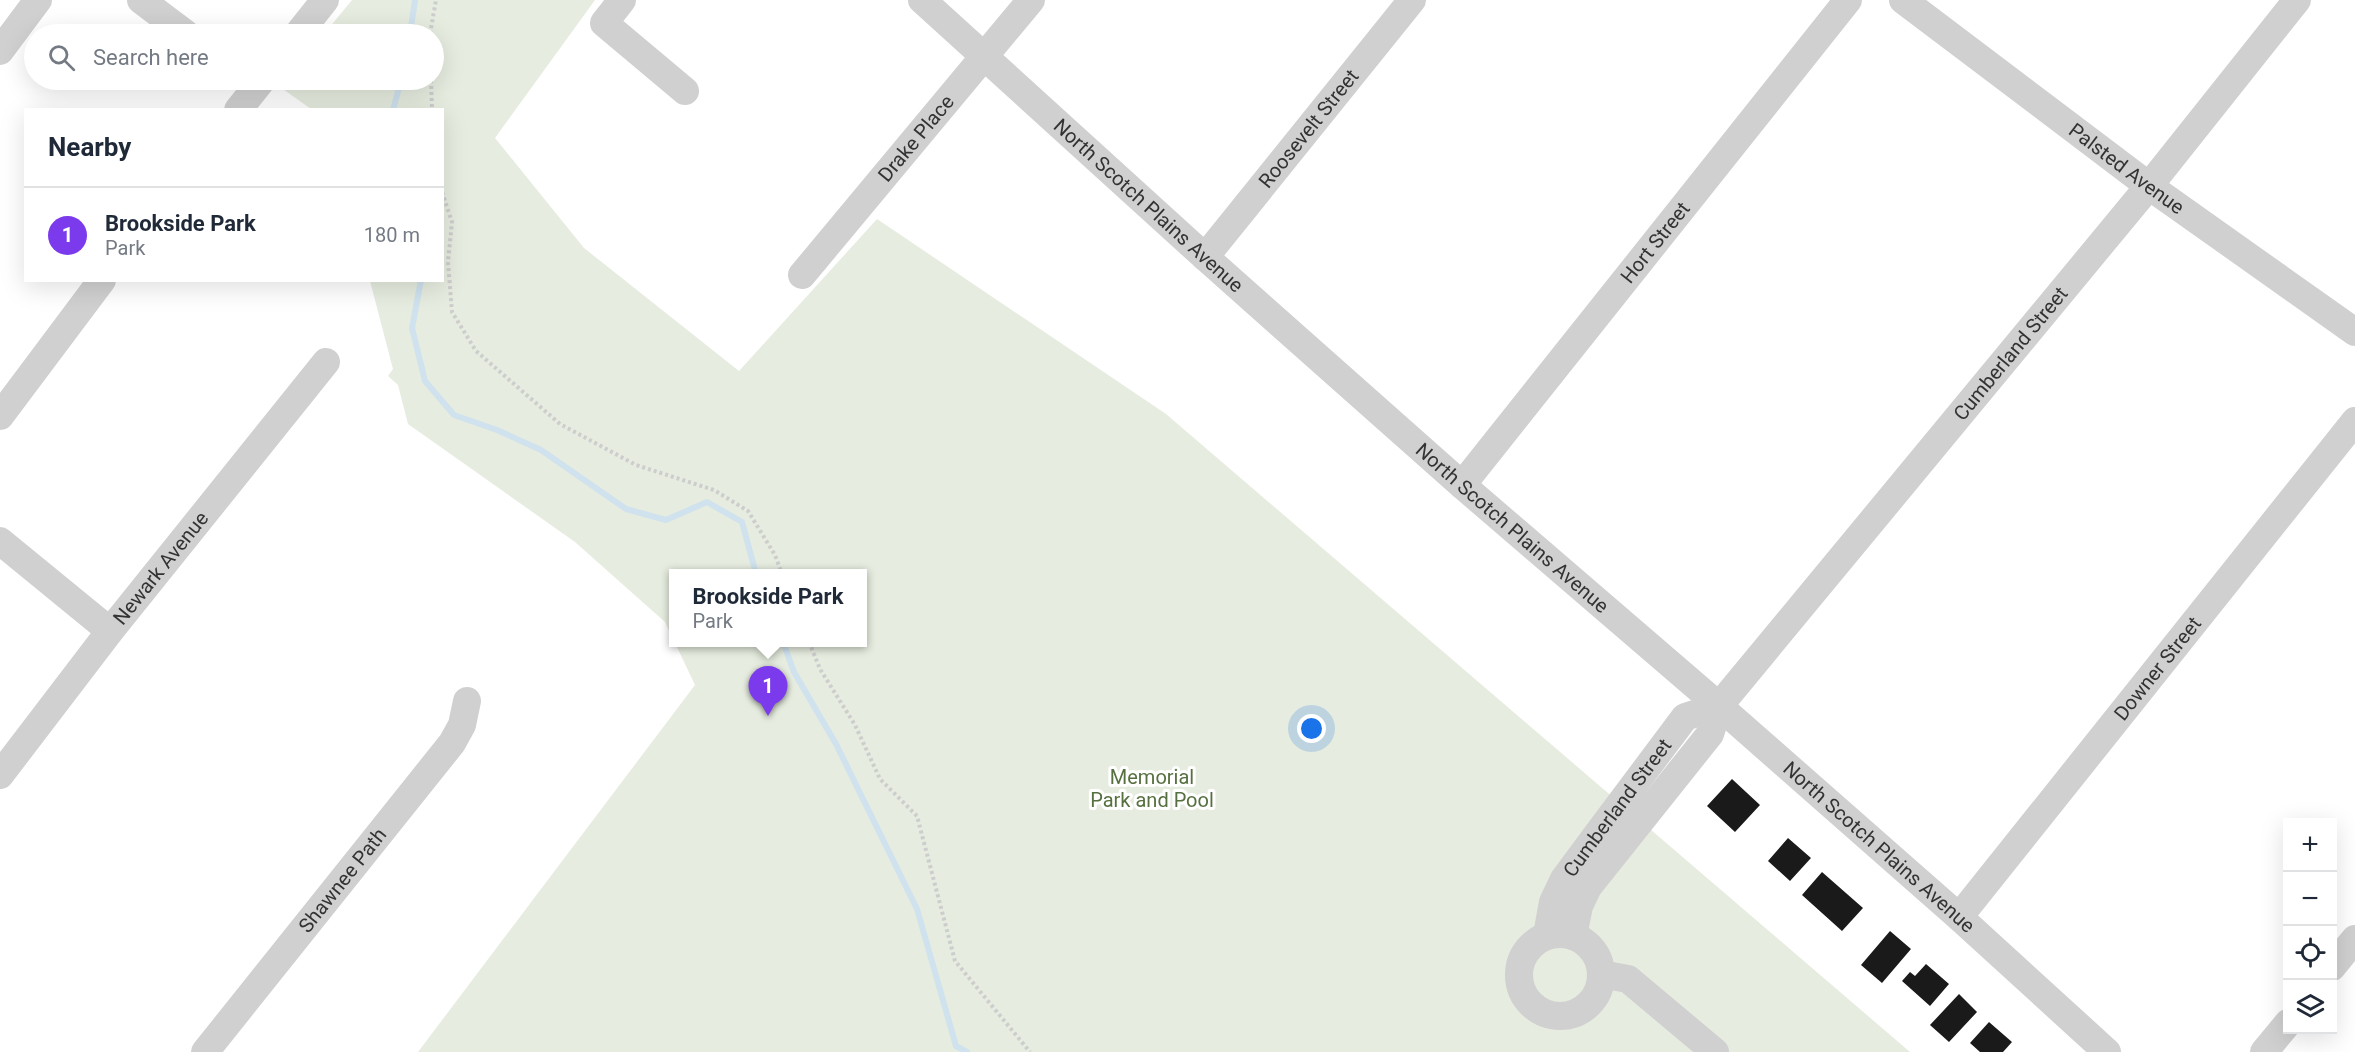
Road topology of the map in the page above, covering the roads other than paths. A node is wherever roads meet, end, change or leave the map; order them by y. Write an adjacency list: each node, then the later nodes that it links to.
1 (38, 0): 13 (street)
2 (141, 0): 11 (street)
3 (325, 0): 12 (street)
4 (622, 0): 16 (street)
5 (922, 0): 14 (street, North Scotch Plains Avenue)
6 (1031, 0): 14 (street, Drake Place)
7 (1412, 0): 19 (street, Roosevelt Street)
8 (1848, 0): 26 (street, Hort Street)
9 (1903, 0): 18 (street, Palsted Avenue)
10 (2297, 0): 18 (street, Cumberland Street)
11 (173, 24)
12 (306, 24)
13 (0, 51)
14 (984, 57): 19 (street, North Scotch Plains Avenue); 20 (street, Drake Place)
15 (249, 90): 17 (street)
16 (685, 91)
17 (239, 108)
18 (2150, 186): 22 (street, Palsted Avenue); 30 (street, Cumberland Street)
19 (1205, 257): 26 (street, North Scotch Plains Avenue)
20 (802, 275)
21 (100, 282): 24 (street)
22 (2355, 332)
23 (326, 362): 28 (street, Newark Avenue)
24 (0, 416)
25 (2355, 421): 32 (street, Downer Street)
26 (1462, 485): 30 (street, North Scotch Plains Avenue)
27 (0, 541): 28 (street)
28 (110, 631): 31 (street, Newark Avenue)
29 (467, 701): 38 (street, Shawnee Path)
30 (1719, 706): 32 (street, North Scotch Plains Avenue); 33 (street, Cumberland Street)
31 (0, 775)
32 (1959, 917): 40 (street, North Scotch Plains Avenue)
33 (1560, 936): 36 (street); 36 (street)
34 (2355, 939): 35 (street)
35 (2337, 961)
36 (1601, 974): 39 (street)
37 (2283, 1029): 41 (street)
38 (205, 1052)
39 (1715, 1052)
40 (2108, 1052)
41 (2264, 1052)

